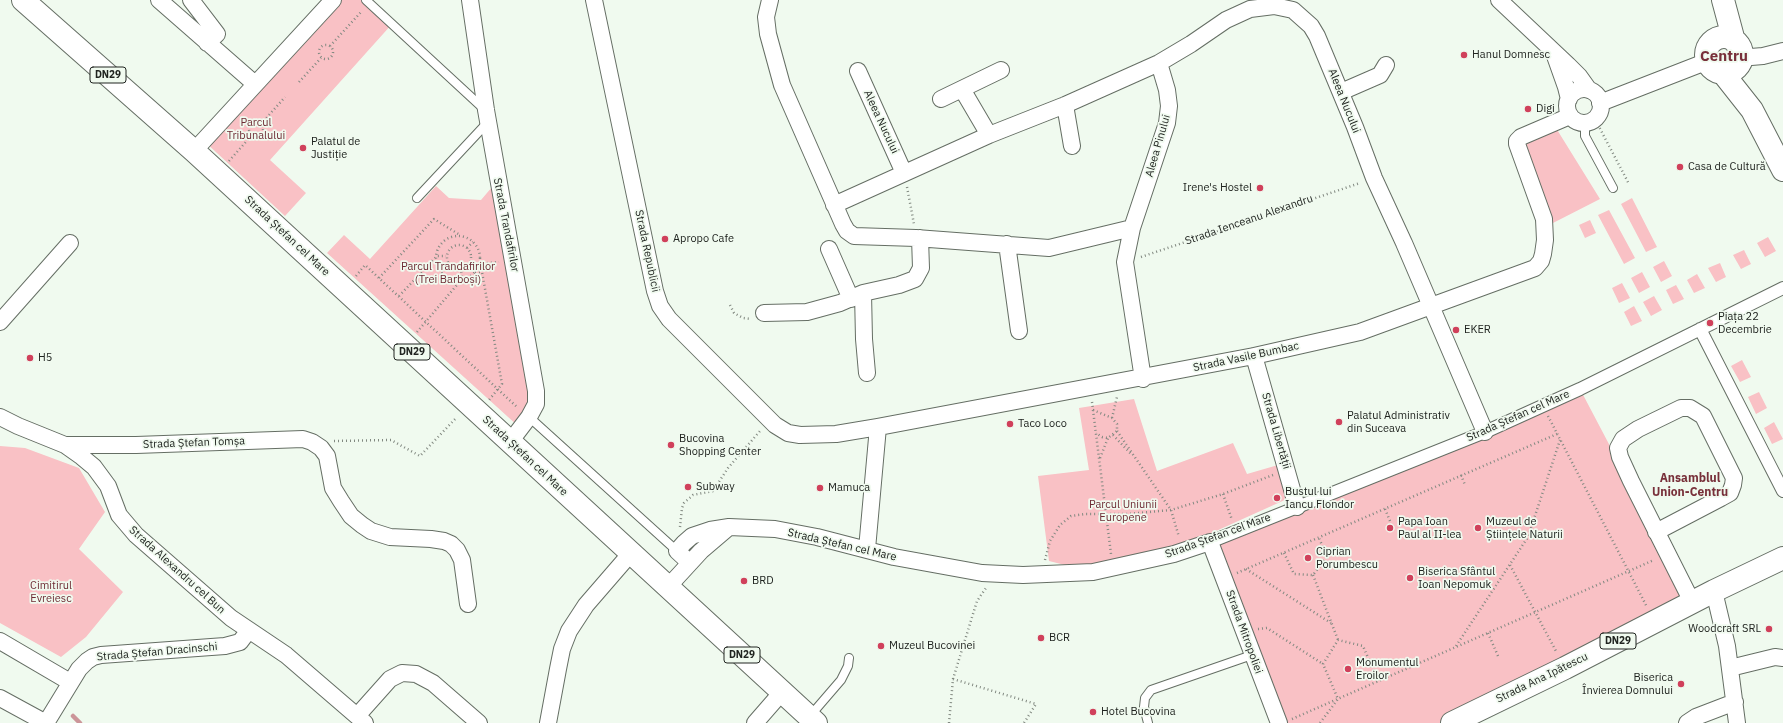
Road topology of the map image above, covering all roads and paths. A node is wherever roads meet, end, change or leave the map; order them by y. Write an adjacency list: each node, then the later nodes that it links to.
1 (23, 0): 40 (main road, Strada Ștefan cel Mare / DN29)
2 (159, 0): 13 (street)
3 (190, 0): 13 (street)
4 (333, 0): 24 (street)
5 (470, 0): 33 (street, Strada Trandafirilor)
6 (594, 0): 88 (street, Strada Republicii)
7 (770, 0): 48 (street)
8 (1499, 0): 16 (street)
9 (1714, 0): 17 (main road)
10 (1723, 0): 17 (main road)
11 (367, 1): 14 (path); 33 (lane)
12 (1268, 3): 19 (street, Aleea Nucului); 27 (street, Aleea Nucului)
13 (208, 43): 24 (street)
14 (330, 46): 18 (path); 18 (path)
15 (1783, 50): 17 (street)
16 (1553, 53): 26 (street); 30 (street)
17 (1727, 56): 31 (street); 41 (main road)
18 (321, 58): 23 (path)
19 (1159, 63): 32 (street, Aleea Nucului); 49 (street, Aleea Pinului)
20 (1386, 65): 27 (street)
21 (1001, 70): 25 (street)
22 (858, 71): 43 (street, Aleea Nucului)
23 (299, 82)
24 (255, 84): 40 (street)
25 (962, 89): 29 (street); 38 (street)
26 (1589, 90): 30 (street); 31 (street)
27 (1341, 92): 44 (street, Aleea Nucului)
28 (285, 97): 36 (path)
29 (941, 99)
30 (1569, 99): 34 (street)
31 (1600, 102): 35 (street)
32 (1065, 105): 38 (street, Aleea Nucului); 39 (street)
33 (487, 116): 47 (lane); 86 (street, Strada Trandafirilor)
34 (1570, 116): 35 (street); 69 (street, Strada Vasile Bumbac)
35 (1590, 121): 45 (path); 46 (lane)
36 (261, 124): 37 (path); 37 (path)
37 (252, 135): 42 (path)
38 (989, 135): 43 (street, Aleea Nucului)
39 (1072, 146)
40 (194, 151): 42 (main road, Strada Ștefan cel Mare / DN29)
41 (1783, 170)
42 (218, 173): 64 (main road, Strada Ștefan cel Mare / DN29)
43 (904, 173): 48 (street, Aleea Nucului); 51 (path)
44 (1374, 178): 59 (path, Strada Ienceanu Alexandru); 69 (street, Aleea Nucului)
45 (1629, 184)
46 (1613, 188)
47 (417, 198)
48 (834, 206): 51 (street)
49 (1132, 228): 54 (street); 59 (street)
50 (461, 236): 52 (path); 57 (path); 62 (path)
51 (918, 238): 54 (street); 67 (street)
52 (473, 242): 55 (path); 61 (path)
53 (70, 243): 72 (street)
54 (1007, 244): 74 (street)
55 (467, 248): 58 (path); 60 (path)
56 (829, 249): 67 (street)
57 (437, 256): 58 (path); 63 (path); 66 (path)
58 (446, 256): 60 (path)
59 (1125, 262): 78 (street)
60 (460, 269): 63 (path)
61 (475, 272): 63 (path); 81 (path)
62 (379, 278): 64 (path); 66 (path)
63 (462, 279): 71 (path)
64 (343, 288): 75 (main road, Strada Ștefan cel Mare / DN29)
65 (1783, 288): 73 (street, Strada Ștefan cel Mare)
66 (399, 296): 71 (path)
67 (857, 296): 70 (street); 77 (street)
68 (730, 305): 70 (path)
69 (1430, 308): 76 (street, Strada Vasile Bumbac); 93 (street, Aleea Nucului)
70 (764, 313)
71 (426, 321): 75 (path); 81 (path)
72 (0, 322)
73 (1700, 330): 82 (street, Strada Ștefan cel Mare); 107 (street)
74 (1018, 331)
75 (405, 346): 83 (main road, Strada Ștefan cel Mare / DN29)
76 (1254, 356): 78 (street, Strada Vasile Bumbac); 104 (street, Strada Libertății)
77 (867, 373)
78 (1143, 378): 79 (street, Strada Vasile Bumbac)
79 (1120, 383): 80 (street, Strada Vasile Bumbac); 87 (path)
80 (1090, 388): 84 (path); 90 (street, Strada Vasile Bumbac)
81 (498, 390): 83 (path); 86 (path)
82 (1542, 406): 93 (street, Strada Ștefan cel Mare); 95 (path)
83 (474, 409): 99 (main road, Strada Ștefan cel Mare / DN29); 101 (path)
84 (1093, 410): 87 (path); 94 (path)
85 (0, 417): 89 (street, Strada Alexandru cel Bun)
86 (529, 417): 99 (street, Strada Trandafirilor); 120 (lane)
87 (1112, 418): 92 (path)
88 (769, 420): 90 (street, Strada Republicii); 120 (path)
89 (18, 426): 91 (street); 100 (street, Strada Alexandru cel Bun)
90 (878, 427): 119 (street)
91 (0, 429)
92 (1117, 431): 96 (path); 103 (path)
93 (1485, 432): 109 (street, Strada Ștefan cel Mare)
94 (1096, 433): 97 (path); 102 (path)
95 (1557, 434): 98 (path); 105 (path)
96 (1113, 435): 97 (path); 103 (path)
97 (1108, 438): 102 (path)
98 (1560, 439): 127 (path); 130 (path)
99 (510, 442): 122 (main road, Strada Ștefan cel Mare / DN29)
100 (65, 444): 101 (street, Strada Ștefan Tomșa); 142 (street, Strada Alexandru cel Bun)
101 (317, 445): 138 (street)
102 (1099, 459): 112 (path)
103 (1138, 461): 111 (path)
104 (1287, 470): 108 (path); 109 (street, Strada Libertății)
105 (1461, 476): 106 (path); 110 (path)
106 (1465, 485)
107 (1783, 491)
108 (1222, 494): 111 (path); 115 (path)
109 (1298, 507): 115 (street, Strada Ștefan cel Mare)
110 (1385, 509): 113 (path); 117 (path)
111 (1171, 510): 112 (path); 121 (path)
112 (1106, 514): 128 (path); 132 (path)
113 (1390, 521)
114 (729, 527): 119 (street, Strada Ștefan cel Mare); 120 (street, Strada Ștefan cel Mare); 126 (street)
115 (1236, 531): 118 (street, Strada Ștefan cel Mare)
116 (1656, 532): 116 (street); 124 (street)
117 (1319, 538): 123 (path); 133 (path)
118 (1210, 542): 121 (street, Strada Ștefan cel Mare); 134 (street, Strada Mitropoliei)
119 (867, 549): 131 (street, Strada Ștefan cel Mare)
120 (677, 551): 126 (street)
121 (1183, 551): 128 (street, Strada Ștefan cel Mare)
122 (631, 553): 135 (main road, Strada Ștefan cel Mare / DN29); 167 (street)
123 (1284, 553): 129 (path); 133 (path)
124 (1667, 554): 130 (path); 137 (street)
125 (1783, 558): 136 (main road, Strada Ana Ipătescu / DN29)
126 (690, 563): 135 (street)
127 (1510, 565): 139 (path); 147 (path)
128 (1113, 568): 132 (street, Strada Ștefan cel Mare)
129 (1246, 569): 134 (path); 141 (path)
130 (1629, 571): 139 (path); 140 (path)
131 (1011, 574): 132 (street, Strada Ștefan cel Mare); 155 (path)
132 (1041, 574)
133 (1313, 575): 141 (path)
134 (1224, 579): 143 (street, Strada Mitropoliei)
135 (668, 588): 158 (main road, DN29)
136 (1714, 591): 137 (main road, Strada Ana Ipătescu / DN29); 154 (street)
137 (1692, 602): 140 (main road, Strada Ana Ipătescu / DN29)
138 (468, 604)
139 (1535, 612): 144 (path); 153 (path)
140 (1655, 621): 153 (main road, Strada Ana Ipătescu / DN29)
141 (1331, 624): 145 (path)
142 (249, 630): 157 (street, Strada Ștefan Dracinschi); 162 (street, Strada Alexandru cel Bun)
143 (1243, 631): 148 (street, Strada Mitropoliei); 152 (path)
144 (1488, 633): 147 (path); 149 (path)
145 (1338, 640): 152 (path); 156 (path)
146 (0, 641): 157 (street)
147 (1456, 647): 156 (path)
148 (1252, 655): 164 (street, Strada Mitropoliei); 171 (lane)
149 (1498, 656)
150 (850, 658): 163 (lane)
151 (1783, 658): 154 (street)
152 (1323, 664): 160 (path)
153 (1565, 668): 173 (main road, Strada Ana Ipătescu / DN29)
154 (1730, 668): 161 (street)
155 (953, 679): 169 (path); 170 (path)
156 (1378, 681): 160 (path)
157 (70, 682): 165 (street, Strada Ștefan Dracinschi)
158 (782, 692): 163 (main road, DN29); 168 (street)
159 (0, 698): 165 (street)
160 (1338, 699): 164 (path); 172 (path)
161 (1735, 702): 174 (street); 175 (street)
162 (361, 719): 166 (street)
163 (812, 720)
164 (1285, 722)
165 (46, 723)
166 (479, 723)
167 (548, 723)
168 (754, 723)
169 (949, 723)
170 (1024, 723)
171 (1148, 723)
172 (1320, 723)
173 (1452, 723)
174 (1687, 723)
175 (1737, 723)

